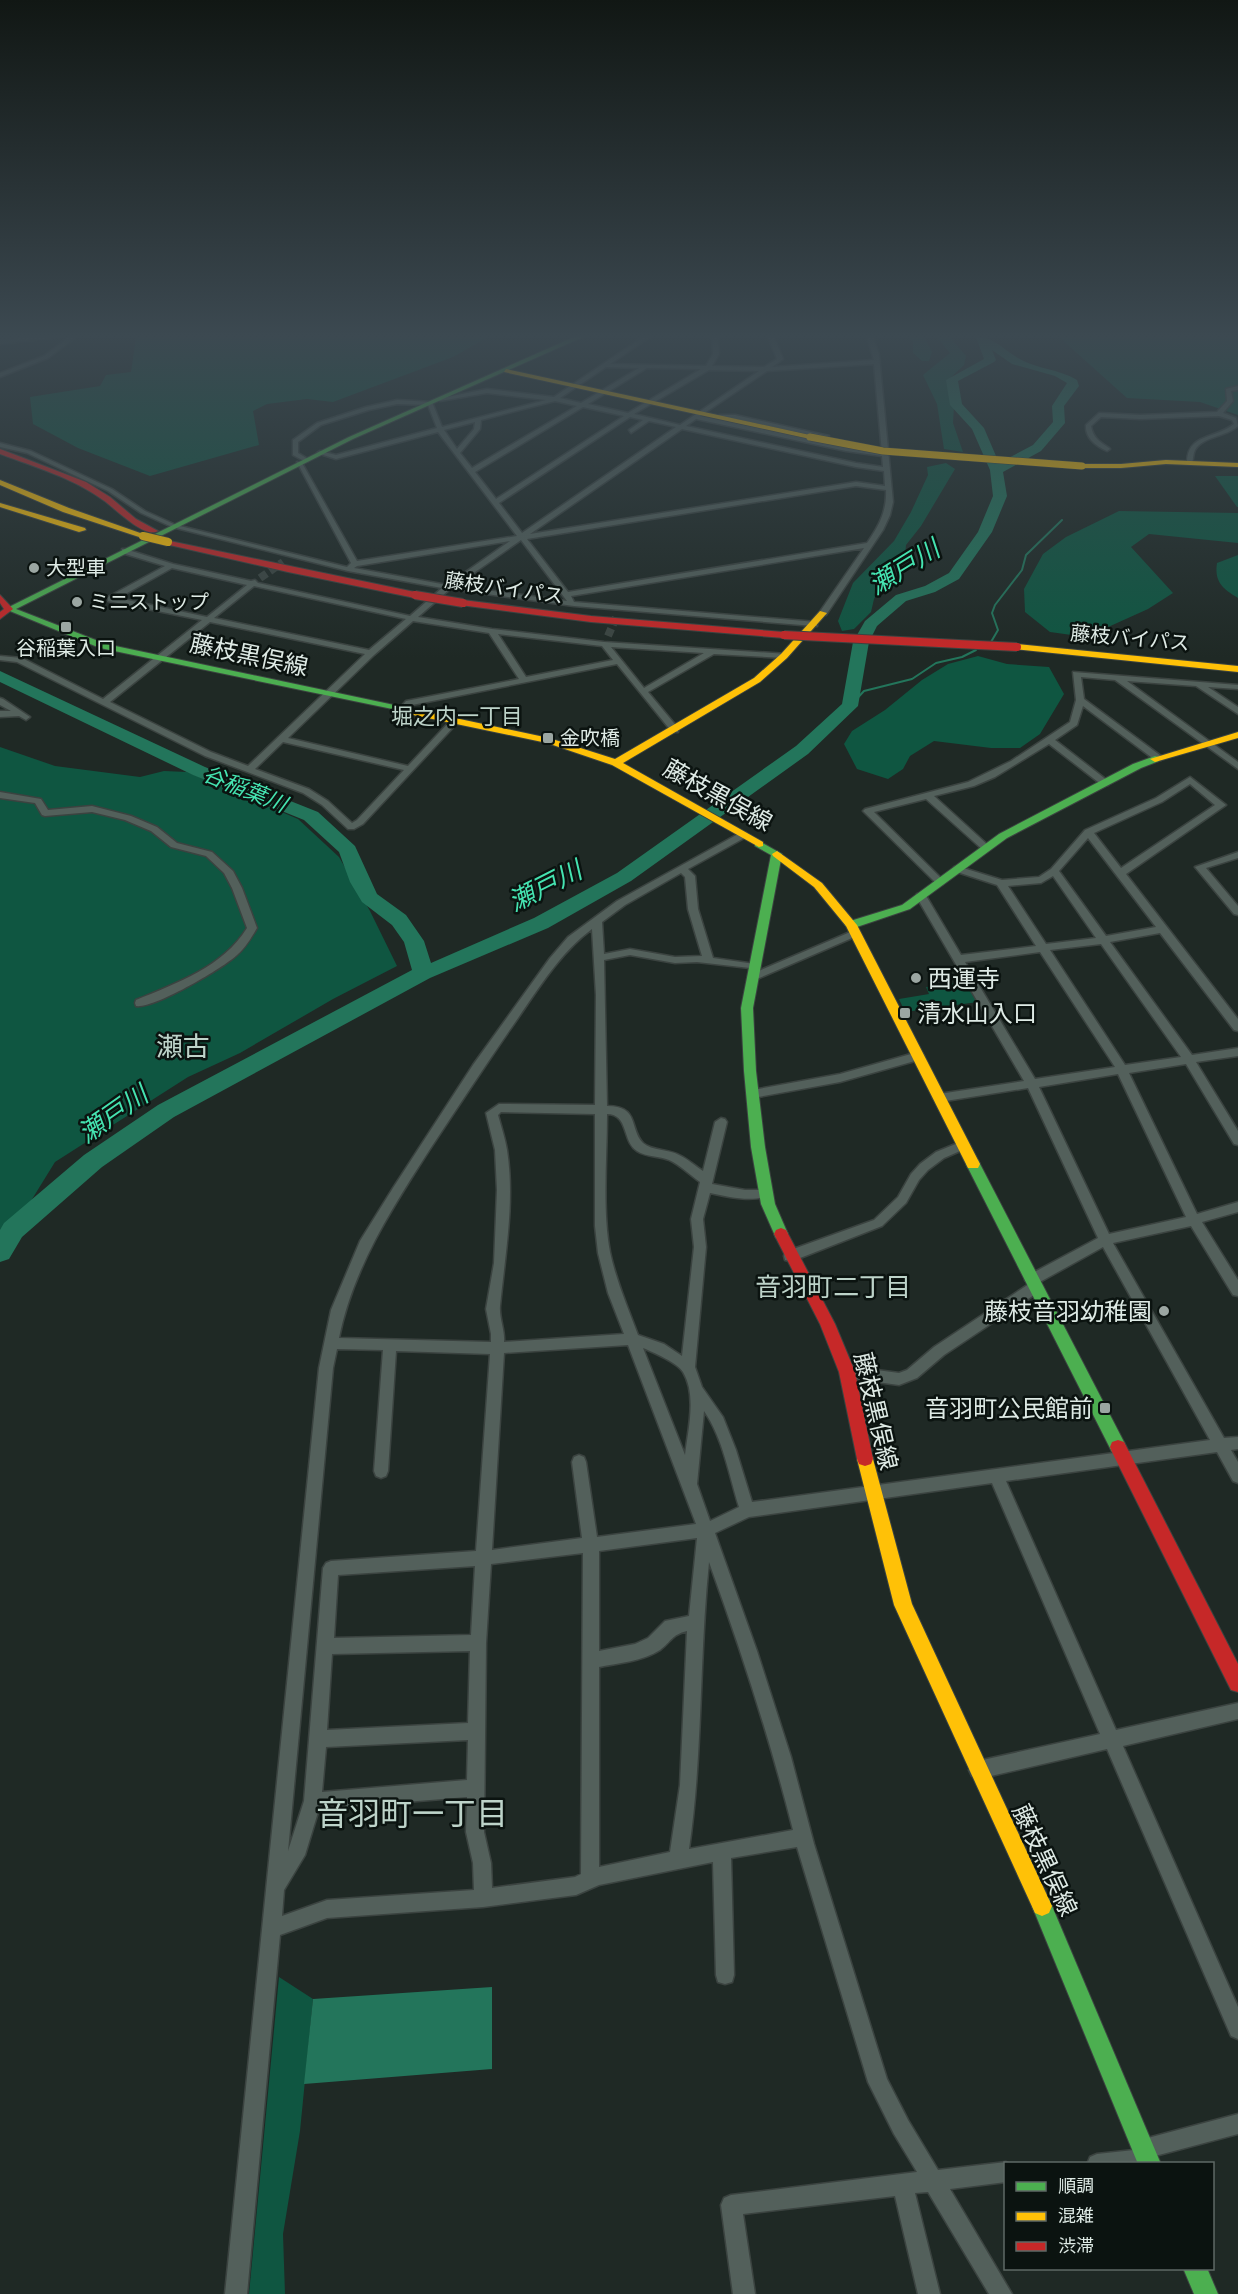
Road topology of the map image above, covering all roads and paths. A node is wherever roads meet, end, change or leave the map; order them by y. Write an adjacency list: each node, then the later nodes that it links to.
1 (295, 444): 22 (street)
2 (340, 444): 19 (main road)
3 (388, 444): 19 (street)
4 (450, 444): 20 (street)
5 (464, 444): 20 (street)
6 (517, 444): 26 (street)
7 (585, 444): 29 (street)
8 (654, 444): 31 (street)
9 (761, 444): 25 (street)
10 (823, 444): 21 (street)
11 (847, 444): 23 (main road, bridge)
12 (870, 444): 16 (street)
13 (1099, 444): 17 (street)
14 (1197, 444): 23 (street)
15 (0, 445): 32 (street)
16 (885, 447): 21 (street)
17 (1107, 449)
18 (0, 451): 32 (main road)
19 (320, 453): 22 (main road)
20 (457, 453): 26 (street)
21 (886, 455): 25 (street)
22 (302, 461): 32 (main road); 37 (street)
23 (1190, 463): 24 (main road)
24 (1238, 465)
25 (887, 469): 28 (street)
26 (472, 471): 29 (street)
27 (0, 482): 32 (main road, 藤枝バイパス)
28 (890, 489): 31 (street); 33 (street)
29 (495, 502): 31 (street)
30 (0, 505): 32 (main road)
31 (521, 536): 37 (street); 40 (street); 41 (street)
32 (153, 539): 34 (street); 35 (street); 36 (main road, 藤枝バイパス); 44 (main road)
33 (870, 545): 41 (street); 45 (street)
34 (290, 556): 36 (street); 37 (street)
35 (171, 566): 39 (street); 47 (street)
36 (286, 566): 51 (main road, 藤枝バイパス, bridge)
37 (352, 566): 40 (street)
38 (260, 578): 39 (street)
39 (252, 584): 46 (street); 47 (street)
40 (448, 587): 43 (street); 46 (street)
41 (566, 595): 43 (street)
42 (0, 598): 44 (main road)
43 (574, 604): 48 (street)
44 (2, 611): 56 (main road, 藤枝黒俣線)
45 (823, 613): 48 (main road)
46 (410, 618): 49 (street); 52 (street)
47 (205, 619): 52 (street); 56 (street)
48 (814, 624): 54 (main road)
49 (492, 631): 50 (street); 61 (street)
50 (606, 640): 53 (street); 57 (street)
51 (1017, 647): 58 (main road, 藤枝バイパス); 59 (main road, 藤枝バイパス)
52 (370, 653): 65 (street)
53 (710, 653): 54 (street); 64 (street)
54 (784, 657): 73 (main road)
55 (0, 658): 68 (street)
56 (158, 658): 65 (main road, 藤枝黒俣線); 68 (street)
57 (618, 662): 61 (street); 64 (street)
58 (1238, 662)
59 (1238, 669)
60 (1116, 677): 62 (street); 66 (street); 77 (street)
61 (524, 680): 69 (street)
62 (1197, 683): 63 (street); 70 (street)
63 (1238, 687)
64 (643, 692): 73 (street)
65 (329, 694): 69 (main road, 藤枝黒俣線); 75 (street)
66 (1080, 700): 76 (street); 78 (street)
67 (0, 701): 71 (street)
68 (103, 703): 82 (street)
69 (403, 709): 72 (main road, 藤枝黒俣線)
70 (1238, 711)
71 (0, 714)
72 (455, 721): 79 (main road, 藤枝黒俣線); 81 (street)
73 (675, 730): 79 (main road)
74 (1238, 735): 77 (main road)
75 (282, 739): 81 (street); 82 (street)
76 (1050, 740): 83 (street); 85 (street)
77 (1208, 744): 78 (main road); 80 (street)
78 (1158, 758): 83 (main road)
79 (616, 764): 87 (main road, 藤枝黒俣線)
80 (1238, 766)
81 (410, 769): 82 (street)
82 (249, 770)
83 (1105, 783): 88 (main road)
84 (0, 795): 108 (street)
85 (927, 795): 88 (street); 95 (street)
86 (1088, 832): 93 (street); 94 (street); 94 (street)
87 (739, 833): 89 (main road, 藤枝黒俣線); 92 (street)
88 (986, 848): 91 (main road)
89 (777, 854): 100 (main road); 107 (main road, 藤枝黒俣線)
90 (1238, 855): 98 (street)
91 (957, 868): 95 (main road); 96 (street)
92 (682, 869): 99 (street); 105 (street)
93 (1054, 871): 96 (street); 102 (street)
94 (1121, 873): 101 (street)
95 (940, 882): 97 (main road)
96 (1001, 883): 103 (street)
97 (921, 896): 100 (main road); 106 (street)
98 (1238, 912)
99 (597, 920): 104 (street); 130 (street)
100 (853, 929): 107 (street); 111 (main road)
101 (1162, 929): 102 (street); 109 (street)
102 (1104, 940): 103 (street); 112 (street)
103 (1042, 948): 106 (street); 113 (street)
104 (599, 958): 105 (street); 117 (street)
105 (708, 960): 107 (street)
106 (960, 960): 114 (street)
107 (754, 972): 115 (main road, 藤枝黒俣線)
108 (140, 1003)
109 (1238, 1027)
110 (1238, 1052): 112 (street)
111 (918, 1056): 115 (street); 116 (main road)
112 (1189, 1060): 113 (street); 119 (street)
113 (1121, 1068): 114 (street); 124 (street)
114 (1032, 1084): 116 (street); 125 (street)
115 (753, 1094): 122 (main road, 藤枝黒俣線)
116 (939, 1098): 120 (main road)
117 (600, 1109): 121 (street); 129 (street); 132 (street)
118 (721, 1122): 121 (street)
119 (1238, 1141)
120 (963, 1145): 126 (street); 127 (main road)
121 (705, 1184): 122 (street); 133 (street)
122 (765, 1193): 126 (main road, 藤枝黒俣線)
123 (1238, 1208): 124 (street)
124 (1194, 1221): 125 (street); 128 (street)
125 (1105, 1240): 127 (street); 137 (street)
126 (790, 1257): 134 (main road, 藤枝黒俣線)
127 (1034, 1283): 134 (street); 138 (main road)
128 (1238, 1291)
129 (633, 1339): 132 (street); 133 (street); 143 (street)
130 (331, 1343): 131 (street); 165 (street)
131 (390, 1345): 132 (street); 140 (street)
132 (498, 1348): 148 (street)
133 (688, 1367): 135 (street)
134 (847, 1372): 144 (main road, 藤枝黒俣線)
135 (696, 1390): 143 (street); 145 (street)
136 (1238, 1443): 137 (street)
137 (1220, 1445): 138 (street); 142 (street)
138 (1123, 1458): 141 (street); 153 (main road)
139 (579, 1462): 147 (street)
140 (381, 1471)
141 (996, 1476): 144 (street); 157 (street)
142 (1238, 1476)
143 (690, 1486): 146 (street)
144 (872, 1493): 145 (street); 158 (main road, 藤枝黒俣線)
145 (747, 1510): 146 (street)
146 (706, 1530): 147 (street); 149 (street); 161 (street)
147 (591, 1545): 148 (street); 152 (street)
148 (484, 1558): 150 (street); 151 (street)
149 (695, 1622): 152 (street); 163 (street)
150 (478, 1643): 151 (street); 155 (street)
151 (326, 1646): 156 (street)
152 (591, 1660): 164 (street)
153 (1238, 1683)
154 (1238, 1711): 157 (street)
155 (477, 1731): 156 (street); 159 (street)
156 (318, 1739): 160 (street)
157 (1112, 1739): 158 (street); 169 (street)
158 (978, 1770): 171 (main road, 藤枝黒俣線)
159 (476, 1788): 160 (street); 166 (street)
160 (313, 1801): 165 (street)
161 (803, 1837): 162 (street); 174 (street)
162 (722, 1851): 163 (street); 168 (street)
163 (678, 1861): 164 (street)
164 (590, 1880): 166 (street)
165 (277, 1885): 167 (street)
166 (483, 1898): 167 (street)
167 (273, 1928): 177 (street)
168 (725, 1975)
169 (1238, 2029)
170 (1238, 2124): 171 (street)
171 (1147, 2157): 172 (street)
172 (1105, 2162)
173 (1004, 2172): 174 (street)
174 (933, 2180): 175 (street); 180 (street)
175 (902, 2184): 178 (street); 179 (street)
176 (1196, 2270): 181 (main road)
177 (236, 2294)
178 (744, 2294)
179 (929, 2294)
180 (1001, 2294)
181 (1206, 2294)

